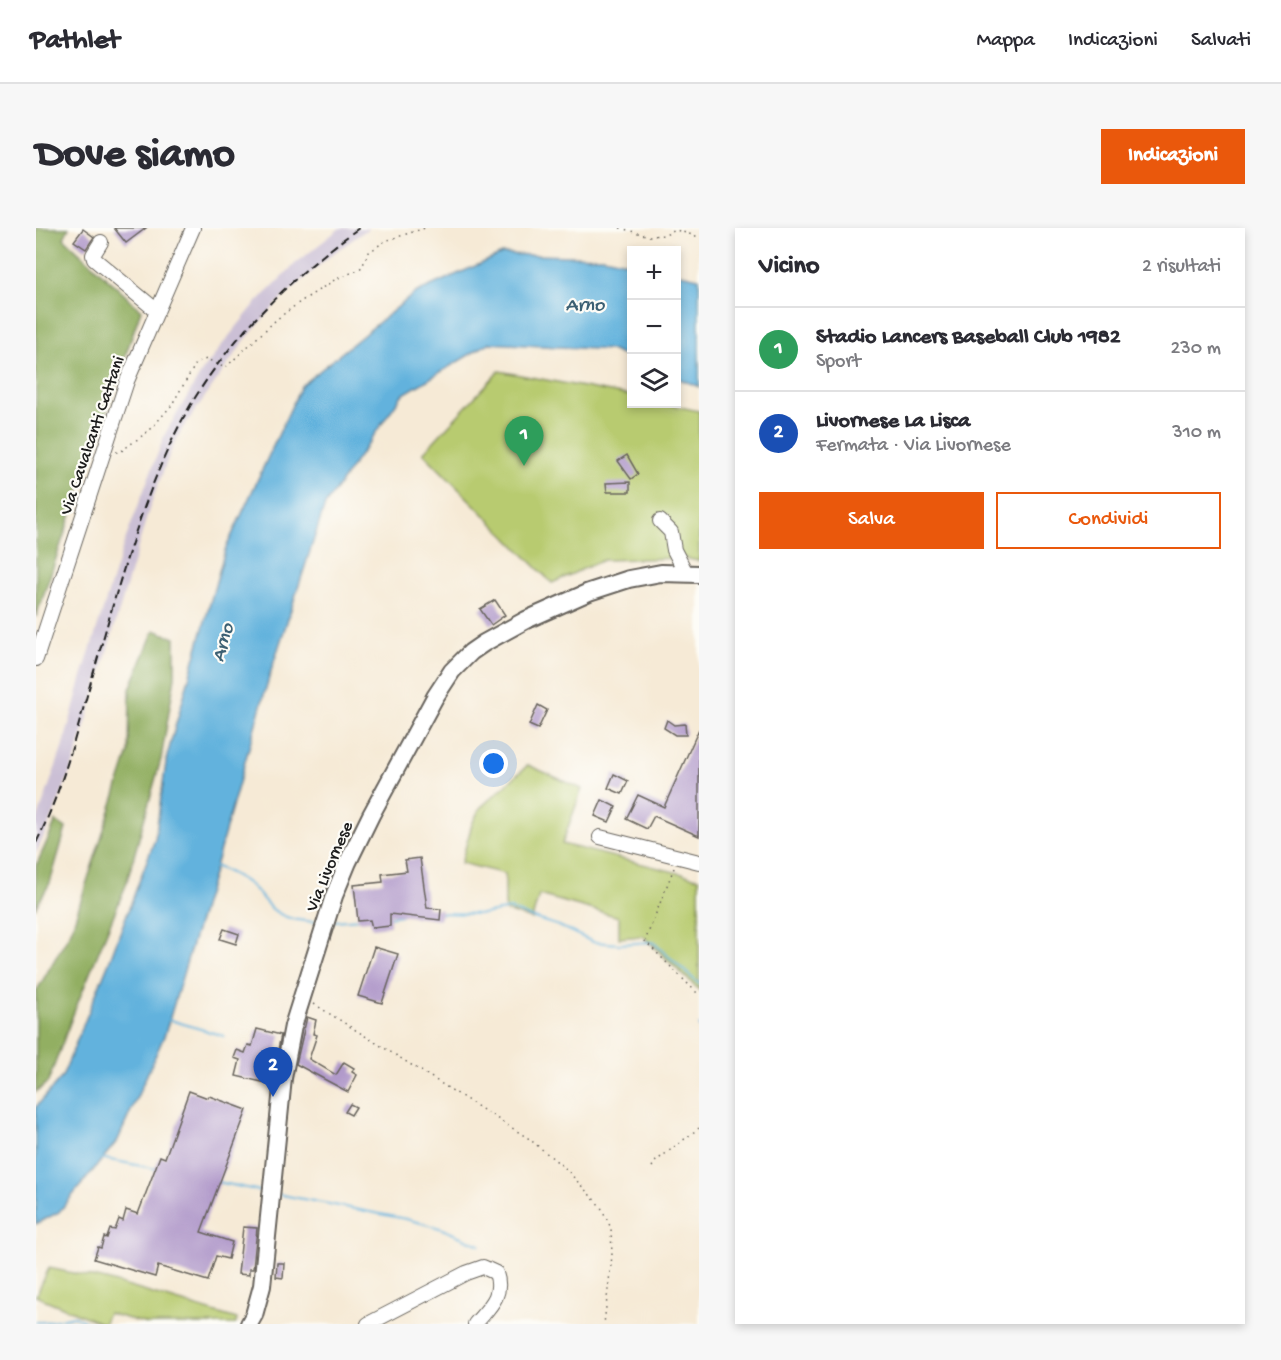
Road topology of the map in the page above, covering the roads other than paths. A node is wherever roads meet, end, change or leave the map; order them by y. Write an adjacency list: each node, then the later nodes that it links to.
1 (194, 228): 3 (street, Via Cavalcanti Cattani)
2 (101, 242): 3 (street)
3 (157, 310): 8 (street, Via Cavalcanti Cattani)
4 (660, 521): 5 (street, Via Livornese)
5 (674, 550): 6 (street); 7 (street, Via Livornese)
6 (661, 573): 7 (main road, Via Livornese); 11 (main road, Via Livornese)
7 (693, 573)
8 (36, 659)
9 (600, 837): 10 (street)
10 (699, 862)
11 (252, 1321)
12 (368, 1324): 13 (street)
13 (475, 1324)

